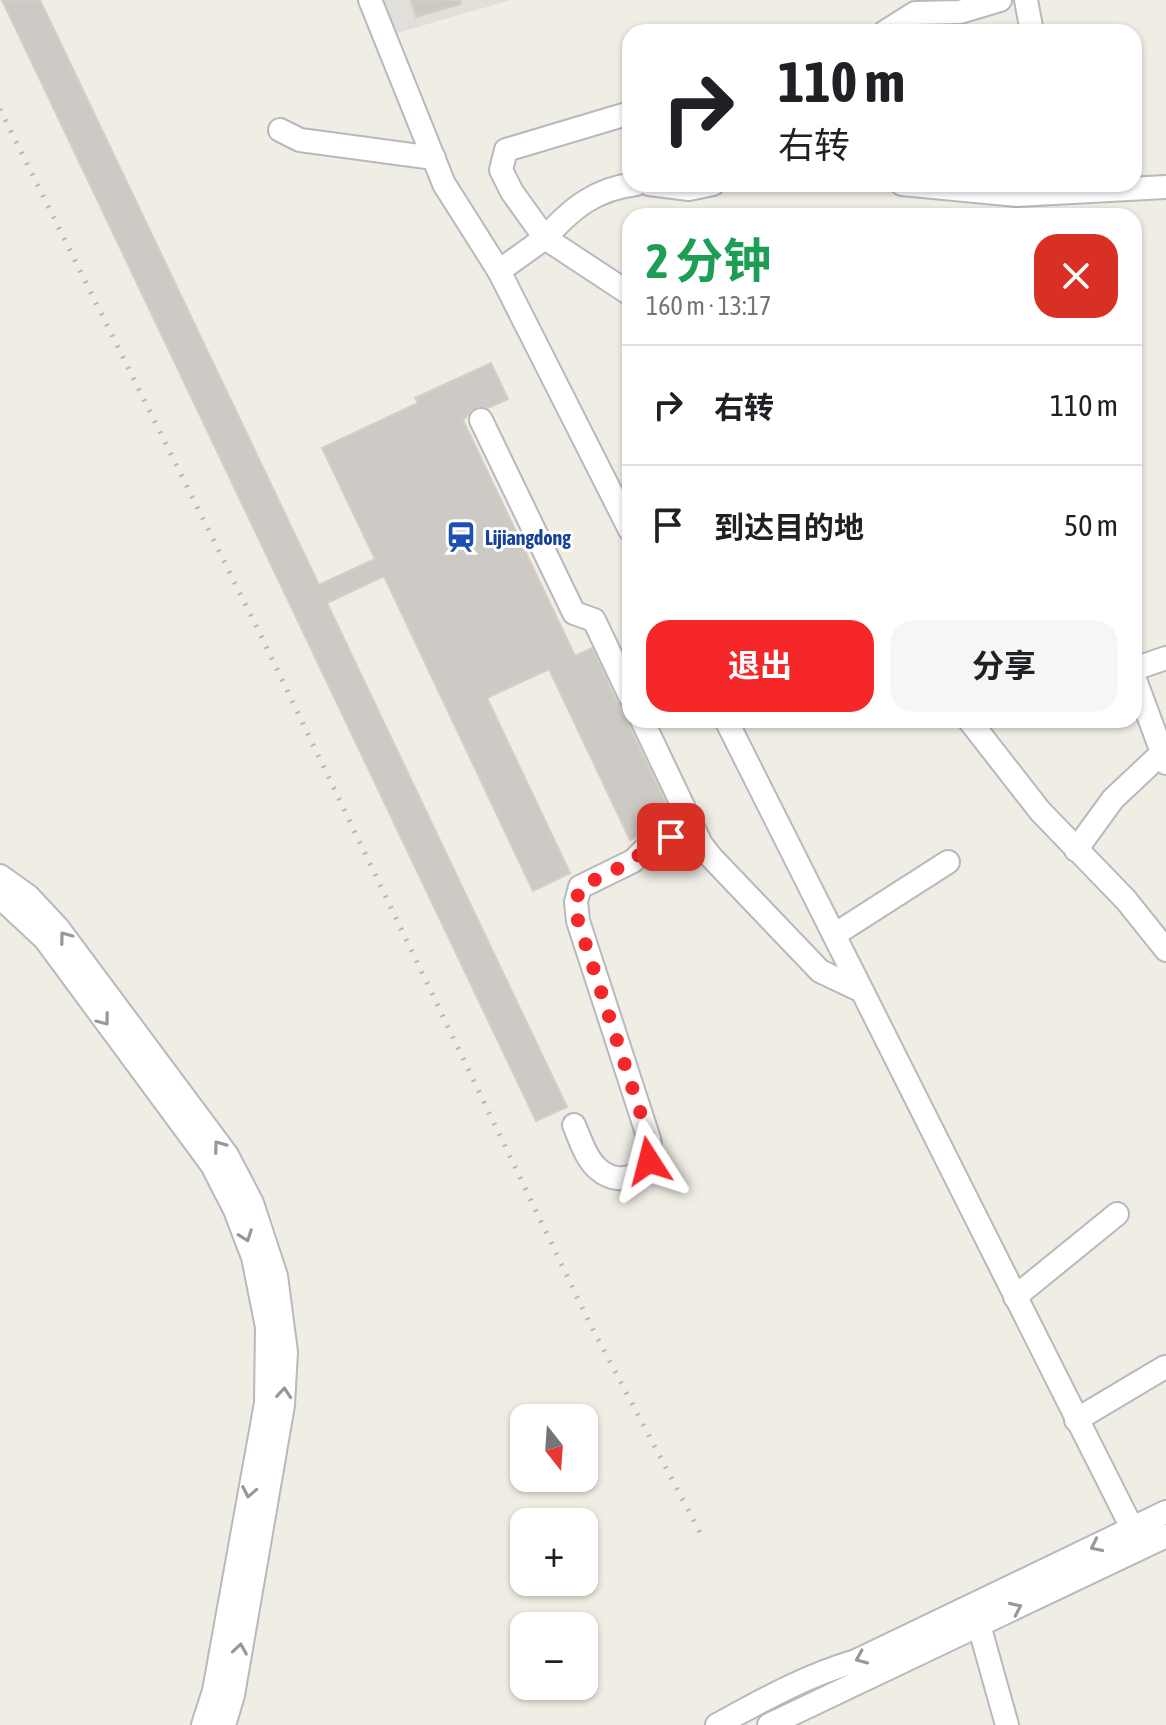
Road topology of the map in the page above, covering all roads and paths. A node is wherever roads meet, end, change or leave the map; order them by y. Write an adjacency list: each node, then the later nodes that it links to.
1 (370, 0): 8 (street)
2 (1000, 0): 4 (street)
3 (1026, 0): 5 (street)
4 (898, 24)
5 (1030, 24)
6 (622, 115): 15 (street)
7 (280, 130): 8 (street)
8 (434, 158): 16 (street)
9 (622, 187): 15 (street)
10 (1166, 187): 11 (street)
11 (1142, 189)
12 (979, 192): 14 (street)
13 (1096, 192): 14 (street)
14 (1027, 197)
15 (545, 238): 16 (street); 17 (street)
16 (499, 271): 19 (street)
17 (622, 289)
18 (481, 420): 22 (street)
19 (622, 514)
20 (1166, 658): 21 (street)
21 (1142, 666)
22 (622, 679)
23 (1142, 699): 27 (street)
24 (646, 728): 28 (street)
25 (730, 728): 33 (street)
26 (975, 728): 29 (street)
27 (1164, 758): 29 (street)
28 (693, 828): 35 (street); 36 (street)
29 (1076, 850): 34 (street)
30 (948, 862): 33 (street)
31 (0, 876): 46 (street, one-way to 31)
32 (0, 897): 45 (street, one-way to 45)
33 (834, 935): 35 (street)
34 (1166, 950)
35 (862, 991): 38 (street)
36 (574, 1125)
37 (1117, 1214): 38 (street)
38 (1015, 1297): 40 (street)
39 (1165, 1367): 40 (street)
40 (1076, 1420): 42 (street)
41 (1166, 1512): 42 (street)
42 (1132, 1528): 47 (street, one-way to 47)
43 (1166, 1536): 44 (street, one-way to 43)
44 (979, 1625): 48 (street); 49 (street)
45 (203, 1725)
46 (224, 1725)
47 (717, 1725)
48 (769, 1725)
49 (1007, 1725)

